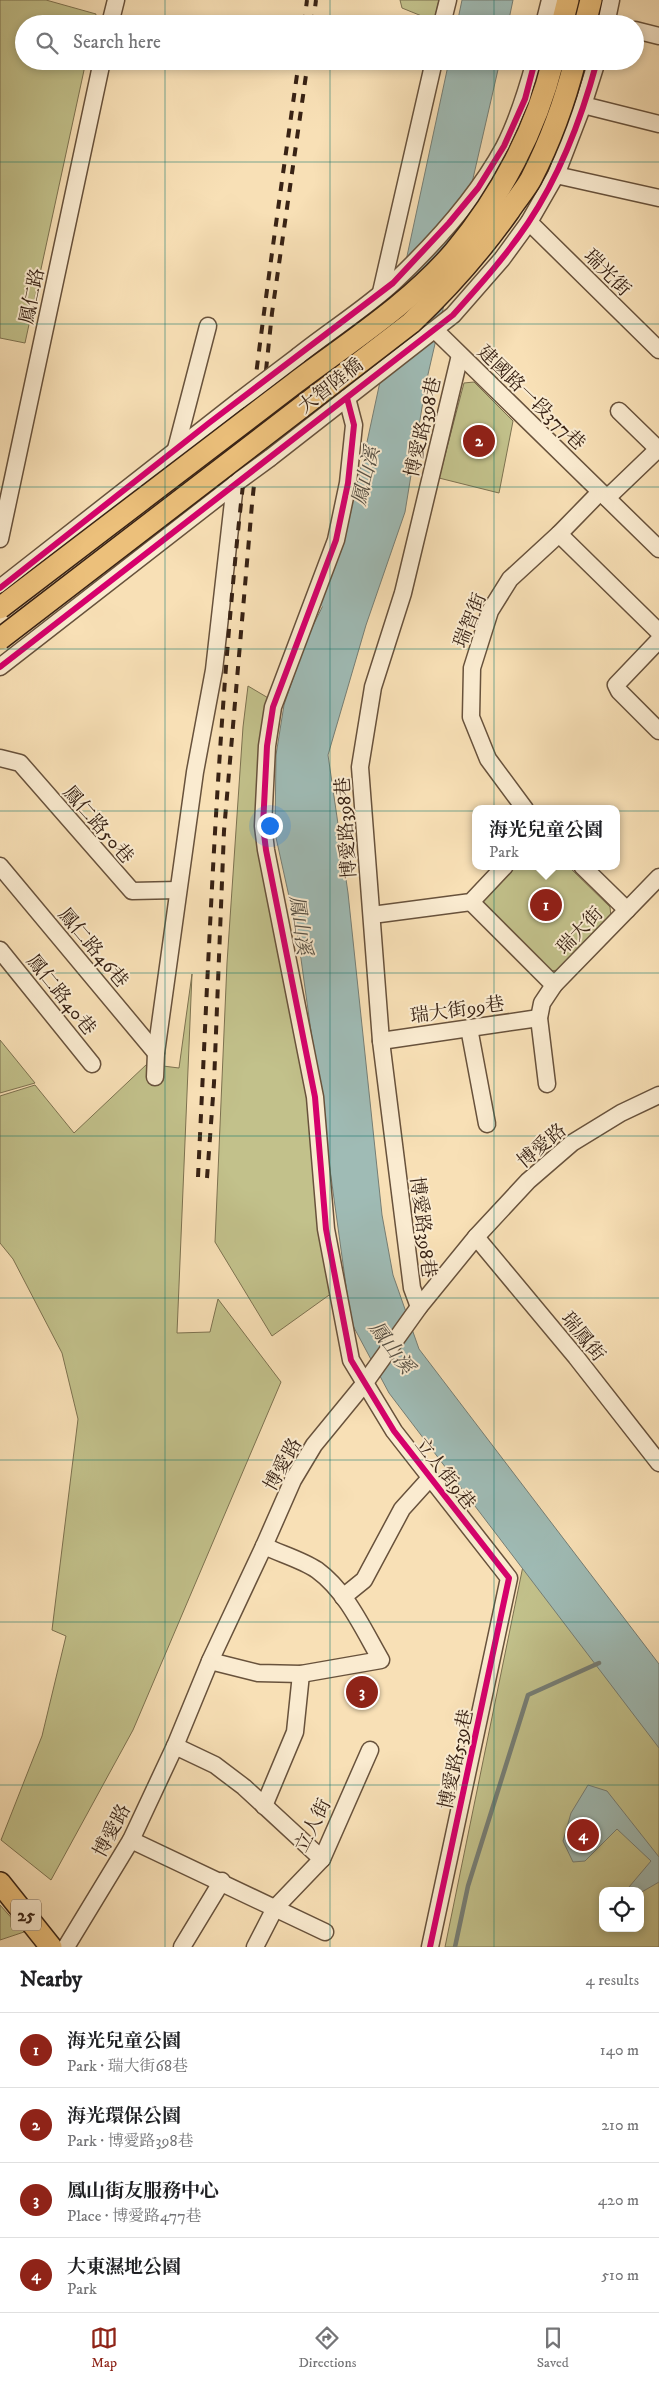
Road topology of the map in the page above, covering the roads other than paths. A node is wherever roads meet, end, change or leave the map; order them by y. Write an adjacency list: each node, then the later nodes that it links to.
1 (116, 0): 7 (street)
2 (448, 0): 8 (street)
3 (550, 0): 9 (street)
4 (568, 0): 10 (main road)
5 (591, 0): 11 (main road)
6 (610, 0): 12 (street)
7 (112, 15)
8 (444, 15)
9 (546, 15)
10 (564, 15)
11 (587, 15)
12 (609, 15)
13 (644, 32): 14 (street)
14 (659, 36)
15 (100, 70): 38 (street, 鳳仁路)
16 (432, 70): 26 (street)
17 (533, 70): 26 (street)
18 (550, 70): 41 (main road, 大智陸橋, bridge)
19 (572, 70): 43 (main road, 大智陸橋, bridge)
20 (594, 70): 21 (street)
21 (583, 105): 22 (street); 23 (street)
22 (659, 124)
23 (556, 175): 24 (street); 25 (street)
24 (659, 198)
25 (529, 222): 28 (street); 29 (street, 瑞光街)
26 (387, 288): 33 (street, bridge)
27 (208, 326): 33 (street)
28 (431, 333): 30 (street, 建國路一段377巷); 31 (street)
29 (659, 350)
30 (460, 355): 36 (street, 建國路一段377巷); 56 (street, 博愛路398巷)
31 (353, 394): 35 (street, bridge); 70 (street, 立人街9巷)
32 (619, 411): 34 (street)
33 (176, 449): 40 (street)
34 (659, 450): 36 (street, 瑞智街)
35 (237, 482): 45 (street); 53 (street)
36 (604, 495): 37 (street, 瑞智街); 39 (street)
37 (559, 534): 42 (street); 48 (street, 瑞智街)
38 (0, 535)
39 (659, 549)
40 (0, 588)
41 (0, 608)
42 (659, 632)
43 (0, 639)
44 (659, 640): 46 (street)
45 (0, 667)
46 (659, 731)
47 (0, 758): 53 (street, 鳳仁路50巷)
48 (522, 805)
49 (0, 866): 62 (street, 鳳仁路46巷)
50 (501, 870): 54 (street)
51 (586, 870): 55 (street)
52 (659, 877): 55 (street, 瑞大街)
53 (178, 890): 62 (street)
54 (471, 902): 56 (street); 58 (street)
55 (626, 910): 58 (street, 瑞大街)
56 (372, 915): 61 (street, 博愛路398巷)
57 (0, 950): 63 (street, 鳳仁路40巷)
58 (554, 985): 59 (street, 瑞大街)
59 (539, 1018): 60 (street, 瑞大街99巷); 65 (street)
60 (470, 1028): 61 (street, 瑞大街99巷); 67 (street)
61 (381, 1041): 69 (street, 博愛路398巷)
62 (156, 1053): 64 (street)
63 (92, 1064)
64 (155, 1077)
65 (547, 1084)
66 (659, 1095): 68 (street, 博愛路)
67 (487, 1124)
68 (476, 1237): 69 (street, 博愛路); 71 (street, 瑞鳳街)
69 (415, 1312): 70 (street, 博愛路)
70 (367, 1380): 72 (street, 立人街9巷); 73 (street, 博愛路)
71 (659, 1463)
72 (430, 1478): 74 (street, 立人街9巷); 75 (street, 立人街9巷)
73 (264, 1546): 75 (street); 76 (street, 博愛路)
74 (509, 1578): 91 (street, 博愛路539巷)
75 (343, 1597): 77 (street)
76 (210, 1661): 77 (street); 78 (street, 博愛路)
77 (300, 1674): 80 (street)
78 (176, 1746): 80 (street); 81 (street, 博愛路)
79 (370, 1750): 82 (street, 立人街)
80 (264, 1806): 82 (street)
81 (131, 1840): 83 (street); 88 (street, 博愛路)
82 (322, 1858): 85 (street, 立人街)
83 (222, 1881): 85 (street); 89 (street)
84 (0, 1883): 87 (main road, 25)
85 (275, 1908): 86 (street); 90 (street, 立人街)
86 (326, 1932)
87 (51, 1947)
88 (66, 1947)
89 (182, 1947)
90 (255, 1947)
91 (430, 1947)

